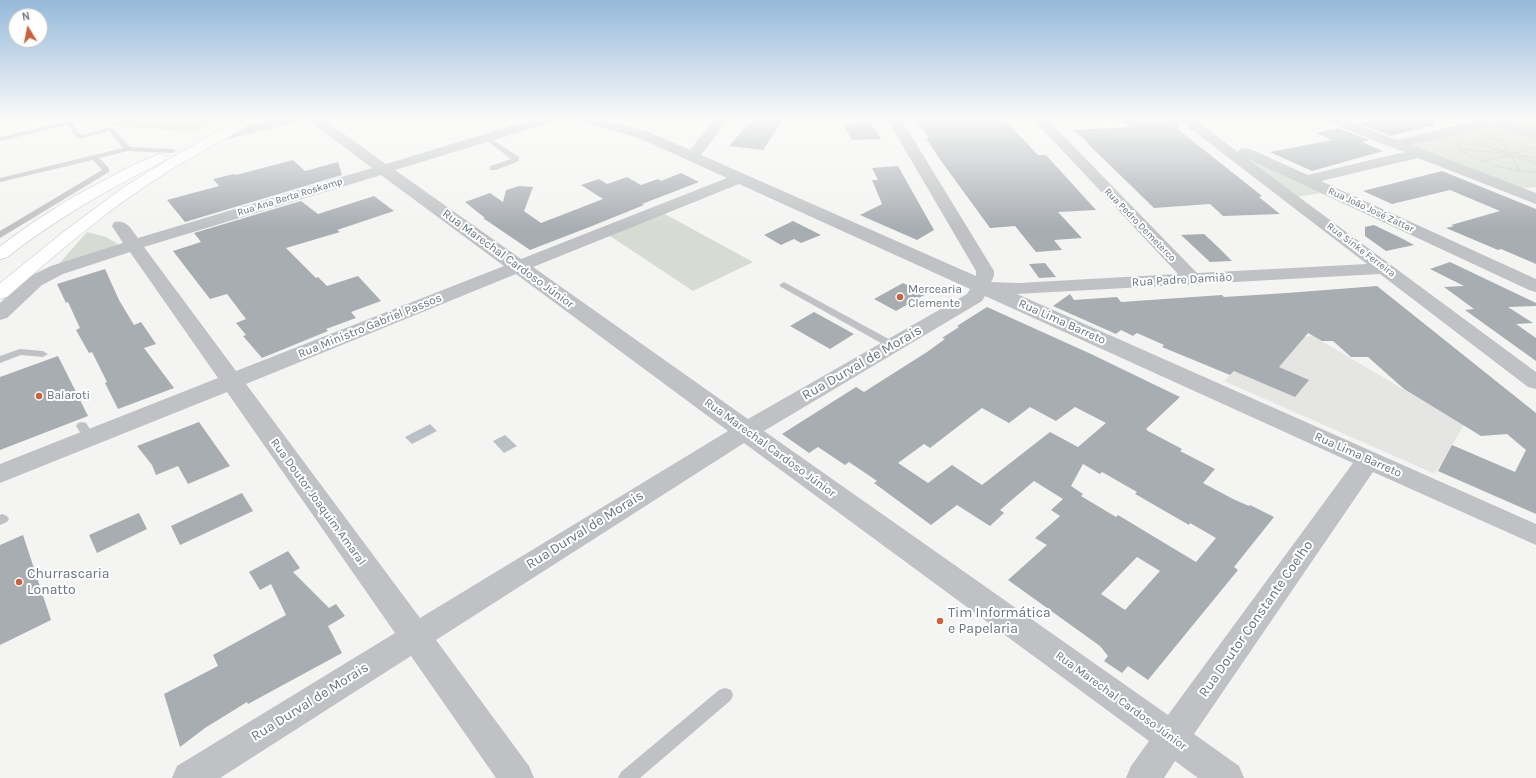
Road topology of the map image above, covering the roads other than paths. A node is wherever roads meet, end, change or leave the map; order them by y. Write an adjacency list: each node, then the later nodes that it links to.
1 (100, 155): 14 (lane)
2 (165, 155): 23 (main road)
3 (184, 155): 30 (main road)
4 (363, 155): 16 (street, Rua Marechal Cardoso Júnior)
5 (429, 155): 16 (street, Rua Ana Berta Roskamp)
6 (511, 155): 15 (lane)
7 (916, 155): 28 (street)
8 (1074, 155): 26 (street, Rua Pedro Demeterco)
9 (1234, 155): 25 (street, Rua Sinke Ferreira)
10 (1253, 155): 19 (street, Rua João José Zattar)
11 (1409, 155): 19 (street)
12 (1424, 155): 20 (street)
13 (693, 156): 17 (street, Rua Lima Barreto)
14 (94, 157): 18 (lane); 21 (lane)
15 (493, 168)
16 (383, 169): 22 (street, Rua Ana Berta Roskamp); 24 (street, Rua Marechal Cardoso Júnior)
17 (740, 178): 24 (street, Rua Ministro Gabriel Passos); 28 (street, Rua Lima Barreto)
18 (0, 180)
19 (1307, 180): 29 (street, Rua João José Zattar)
20 (1534, 196)
21 (0, 235)
22 (127, 235): 31 (street, Rua Ana Berta Roskamp); 35 (street, Rua Doutor Joaquim Amaral)
23 (3, 261)
24 (518, 266): 35 (street, Rua Ministro Gabriel Passos); 37 (street, Rua Marechal Cardoso Júnior)
25 (1384, 268): 26 (street, Rua Padre Damião); 36 (street, Rua Sinke Ferreira)
26 (1192, 279): 28 (street, Rua Padre Damião)
27 (784, 285): 32 (lane)
28 (980, 285): 32 (street, Rua Durval de Morais); 38 (street, Rua Lima Barreto)
29 (1536, 286)
30 (0, 292)
31 (0, 314)
32 (892, 345): 37 (street, Rua Durval de Morais)
33 (43, 354): 34 (lane)
34 (0, 360)
35 (232, 381): 39 (street, Rua Ministro Gabriel Passos); 41 (street, Rua Doutor Joaquim Amaral)
36 (1536, 382)
37 (746, 431): 41 (street, Rua Durval de Morais); 43 (street, Rua Marechal Cardoso Júnior)
38 (1369, 460): 40 (street, Rua Lima Barreto); 43 (street, Rua Doutor Constante Coelho)
39 (0, 474)
40 (1536, 535)
41 (415, 637): 44 (street, Rua Durval de Morais); 45 (street, Rua Doutor Joaquim Amaral)
42 (725, 695): 46 (lane)
43 (1171, 737): 47 (street, Rua Doutor Constante Coelho); 48 (street, Rua Marechal Cardoso Júnior)
44 (190, 778)
45 (517, 778)
46 (627, 778)
47 (1143, 778)
48 (1226, 778)

